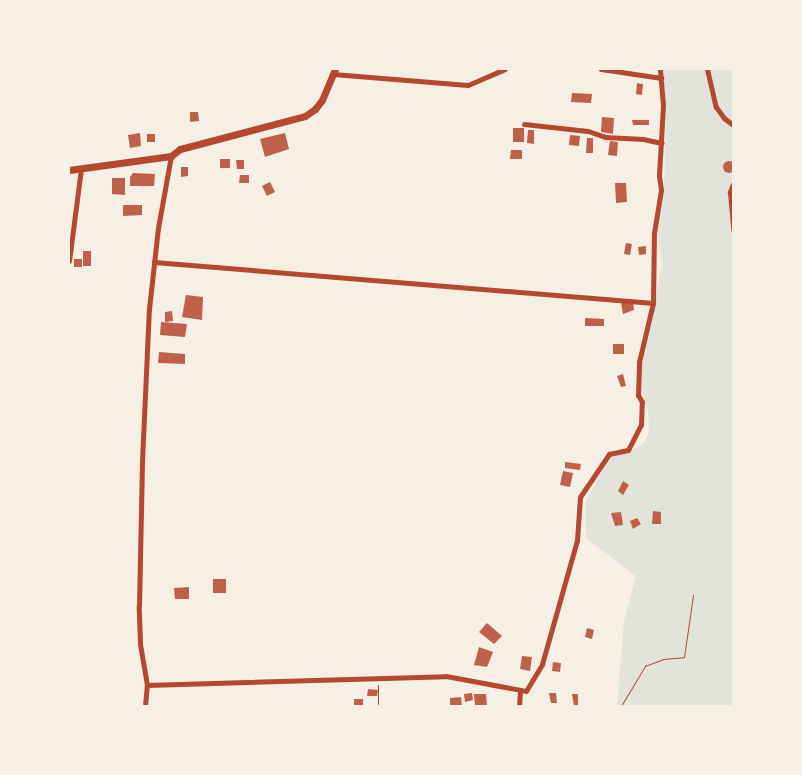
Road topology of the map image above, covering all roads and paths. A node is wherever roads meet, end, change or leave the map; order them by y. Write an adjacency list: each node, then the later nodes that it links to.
1 (505, 69): 5 (street)
2 (601, 69): 6 (street)
3 (660, 69): 6 (street)
4 (707, 69): 8 (street)
5 (334, 71): 10 (main road)
6 (661, 78): 9 (street)
7 (524, 124): 9 (street)
8 (733, 125)
9 (662, 143): 17 (street)
10 (170, 156): 11 (main road); 16 (street)
11 (81, 168): 12 (main road); 15 (street)
12 (69, 170)
13 (733, 184): 14 (street)
14 (733, 230)
15 (69, 261)
16 (154, 262): 17 (street); 20 (street)
17 (653, 303): 21 (street)
18 (693, 595): 25 (path)
19 (378, 678): 20 (street); 21 (street); 23 (path)
20 (147, 685): 22 (street)
21 (520, 690): 24 (street)
22 (145, 706)
23 (378, 706)
24 (519, 706)
25 (621, 706)

